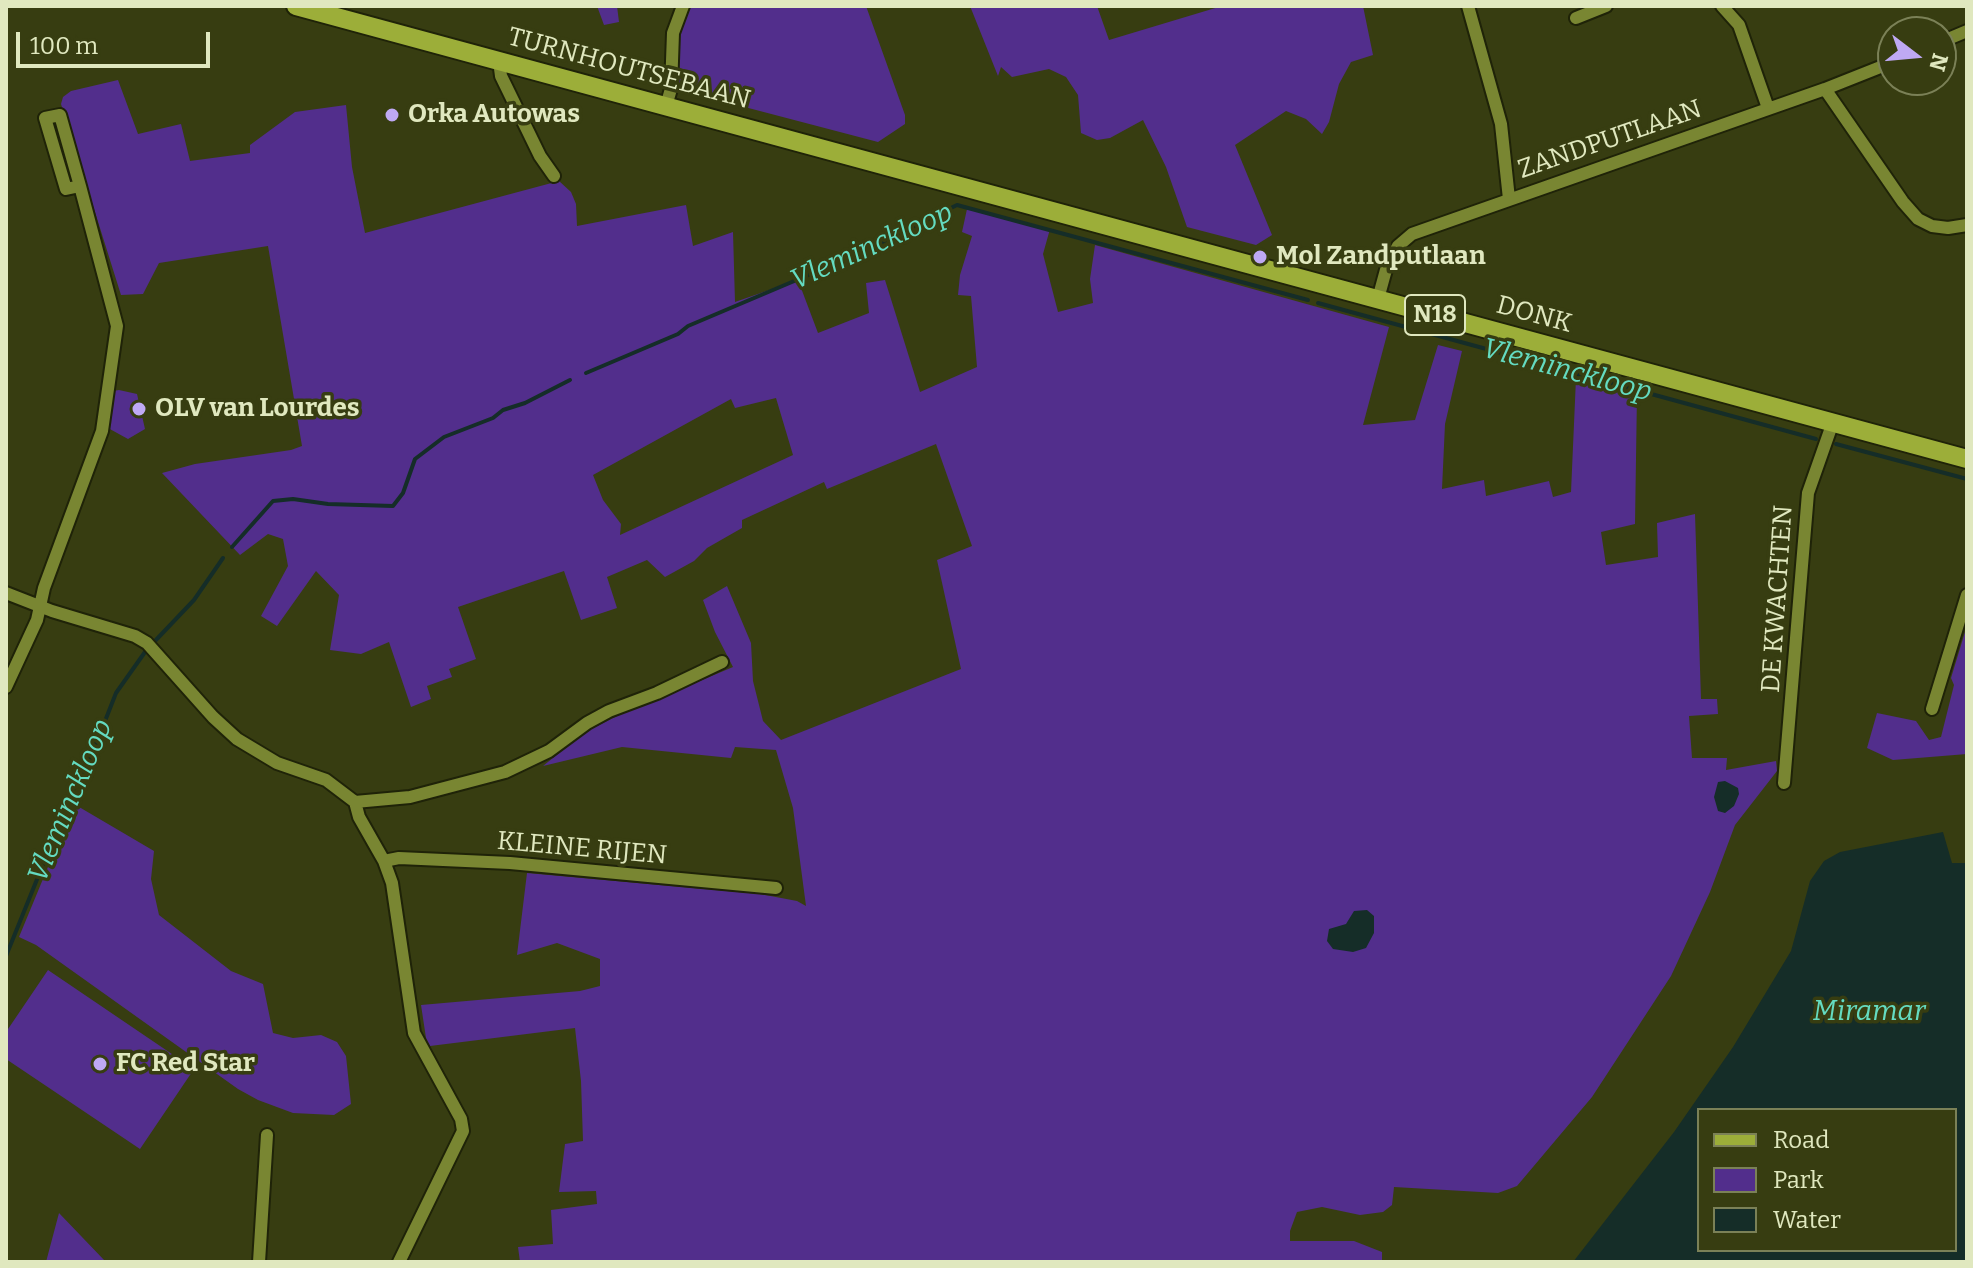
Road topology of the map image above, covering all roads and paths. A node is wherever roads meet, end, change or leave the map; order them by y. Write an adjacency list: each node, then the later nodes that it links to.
1 (296, 6): 7 (main road, TURNHOUTSEBAAN / N18)
2 (683, 6): 10 (street)
3 (1468, 6): 15 (street)
4 (1606, 6): 6 (street)
5 (1722, 6): 11 (street)
6 (1576, 18)
7 (499, 61): 10 (main road, TURNHOUTSEBAAN / N18); 13 (street)
8 (1877, 68): 9 (street, ZANDPUTLAAN)
9 (1825, 89): 11 (street, ZANDPUTLAAN); 16 (street)
10 (666, 106): 12 (main road, TURNHOUTSEBAAN / N18)
11 (1768, 108): 15 (street, ZANDPUTLAAN)
12 (902, 170): 17 (main road, DONK / N18)
13 (554, 176)
14 (80, 186): 14 (street); 22 (street)
15 (1509, 199): 17 (street, ZANDPUTLAAN)
16 (1967, 225)
17 (1378, 299): 18 (main road, DONK / N18)
18 (1833, 422): 19 (main road, DONK / N18); 26 (street, DE KWACHTEN)
19 (1967, 459)
20 (6, 593): 22 (street)
21 (1967, 595): 25 (street)
22 (40, 607): 24 (street); 27 (street)
23 (722, 662): 27 (street)
24 (6, 687)
25 (1932, 709)
26 (1784, 783)
27 (355, 802): 28 (street)
28 (384, 861): 29 (street, KLEINE RIJEN); 32 (street)
29 (776, 888)
30 (267, 1135): 31 (street)
31 (259, 1262)
32 (399, 1262)

